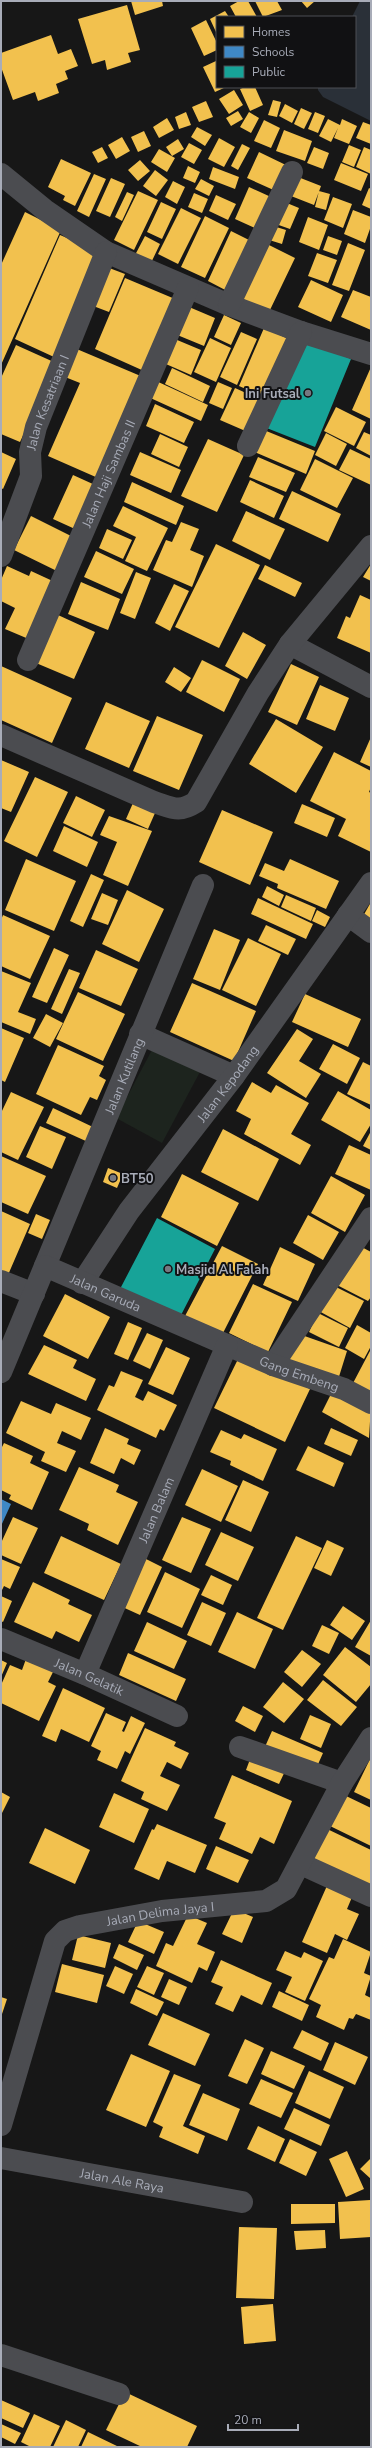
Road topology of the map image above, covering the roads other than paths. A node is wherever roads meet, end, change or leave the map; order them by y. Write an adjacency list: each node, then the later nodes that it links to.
1 (292, 172): 5 (street)
2 (3, 182): 3 (street)
3 (106, 252): 4 (street); 10 (street, Jalan Kesatriaan I)
4 (188, 288): 5 (street); 12 (street, Jalan Haji Sambas II)
5 (229, 305): 6 (street)
6 (301, 332): 7 (street); 8 (street)
7 (371, 354)
8 (248, 446)
9 (371, 546): 11 (street)
10 (1, 556)
11 (290, 644): 13 (street); 14 (street)
12 (28, 660)
13 (371, 688)
14 (1, 735)
15 (371, 883): 17 (street, Jalan Kepodang)
16 (202, 885): 19 (street, Jalan Kutilang)
17 (348, 915): 18 (street); 20 (street, Jalan Kepodang)
18 (371, 932)
19 (140, 1034): 20 (street); 22 (street, Jalan Kutilang)
20 (234, 1076): 24 (street, Jalan Kepodang)
21 (371, 1218): 27 (street)
22 (45, 1266): 24 (street, Jalan Garuda); 25 (street)
23 (1, 1281): 25 (street)
24 (82, 1283): 26 (street, Jalan Garuda)
25 (34, 1294): 28 (street)
26 (227, 1345): 27 (street, Gang Embeng); 31 (street, Jalan Balam)
27 (273, 1365): 29 (street, Gang Embeng)
28 (1, 1372)
29 (371, 1403)
30 (1, 1639): 31 (street, Jalan Gelatik)
31 (85, 1674): 32 (street, Jalan Gelatik)
32 (177, 1716)
33 (371, 1738): 35 (street, Jalan Delima Jaya I)
34 (240, 1747): 35 (street)
35 (342, 1784): 36 (street, Jalan Delima Jaya I)
36 (301, 1864): 37 (street); 38 (street, Jalan Delima Jaya I)
37 (371, 1896)
38 (1, 2126)
39 (1, 2158): 40 (street, Jalan Ale Raya)
40 (242, 2202)
41 (1, 2355): 42 (street)
42 (119, 2394)

